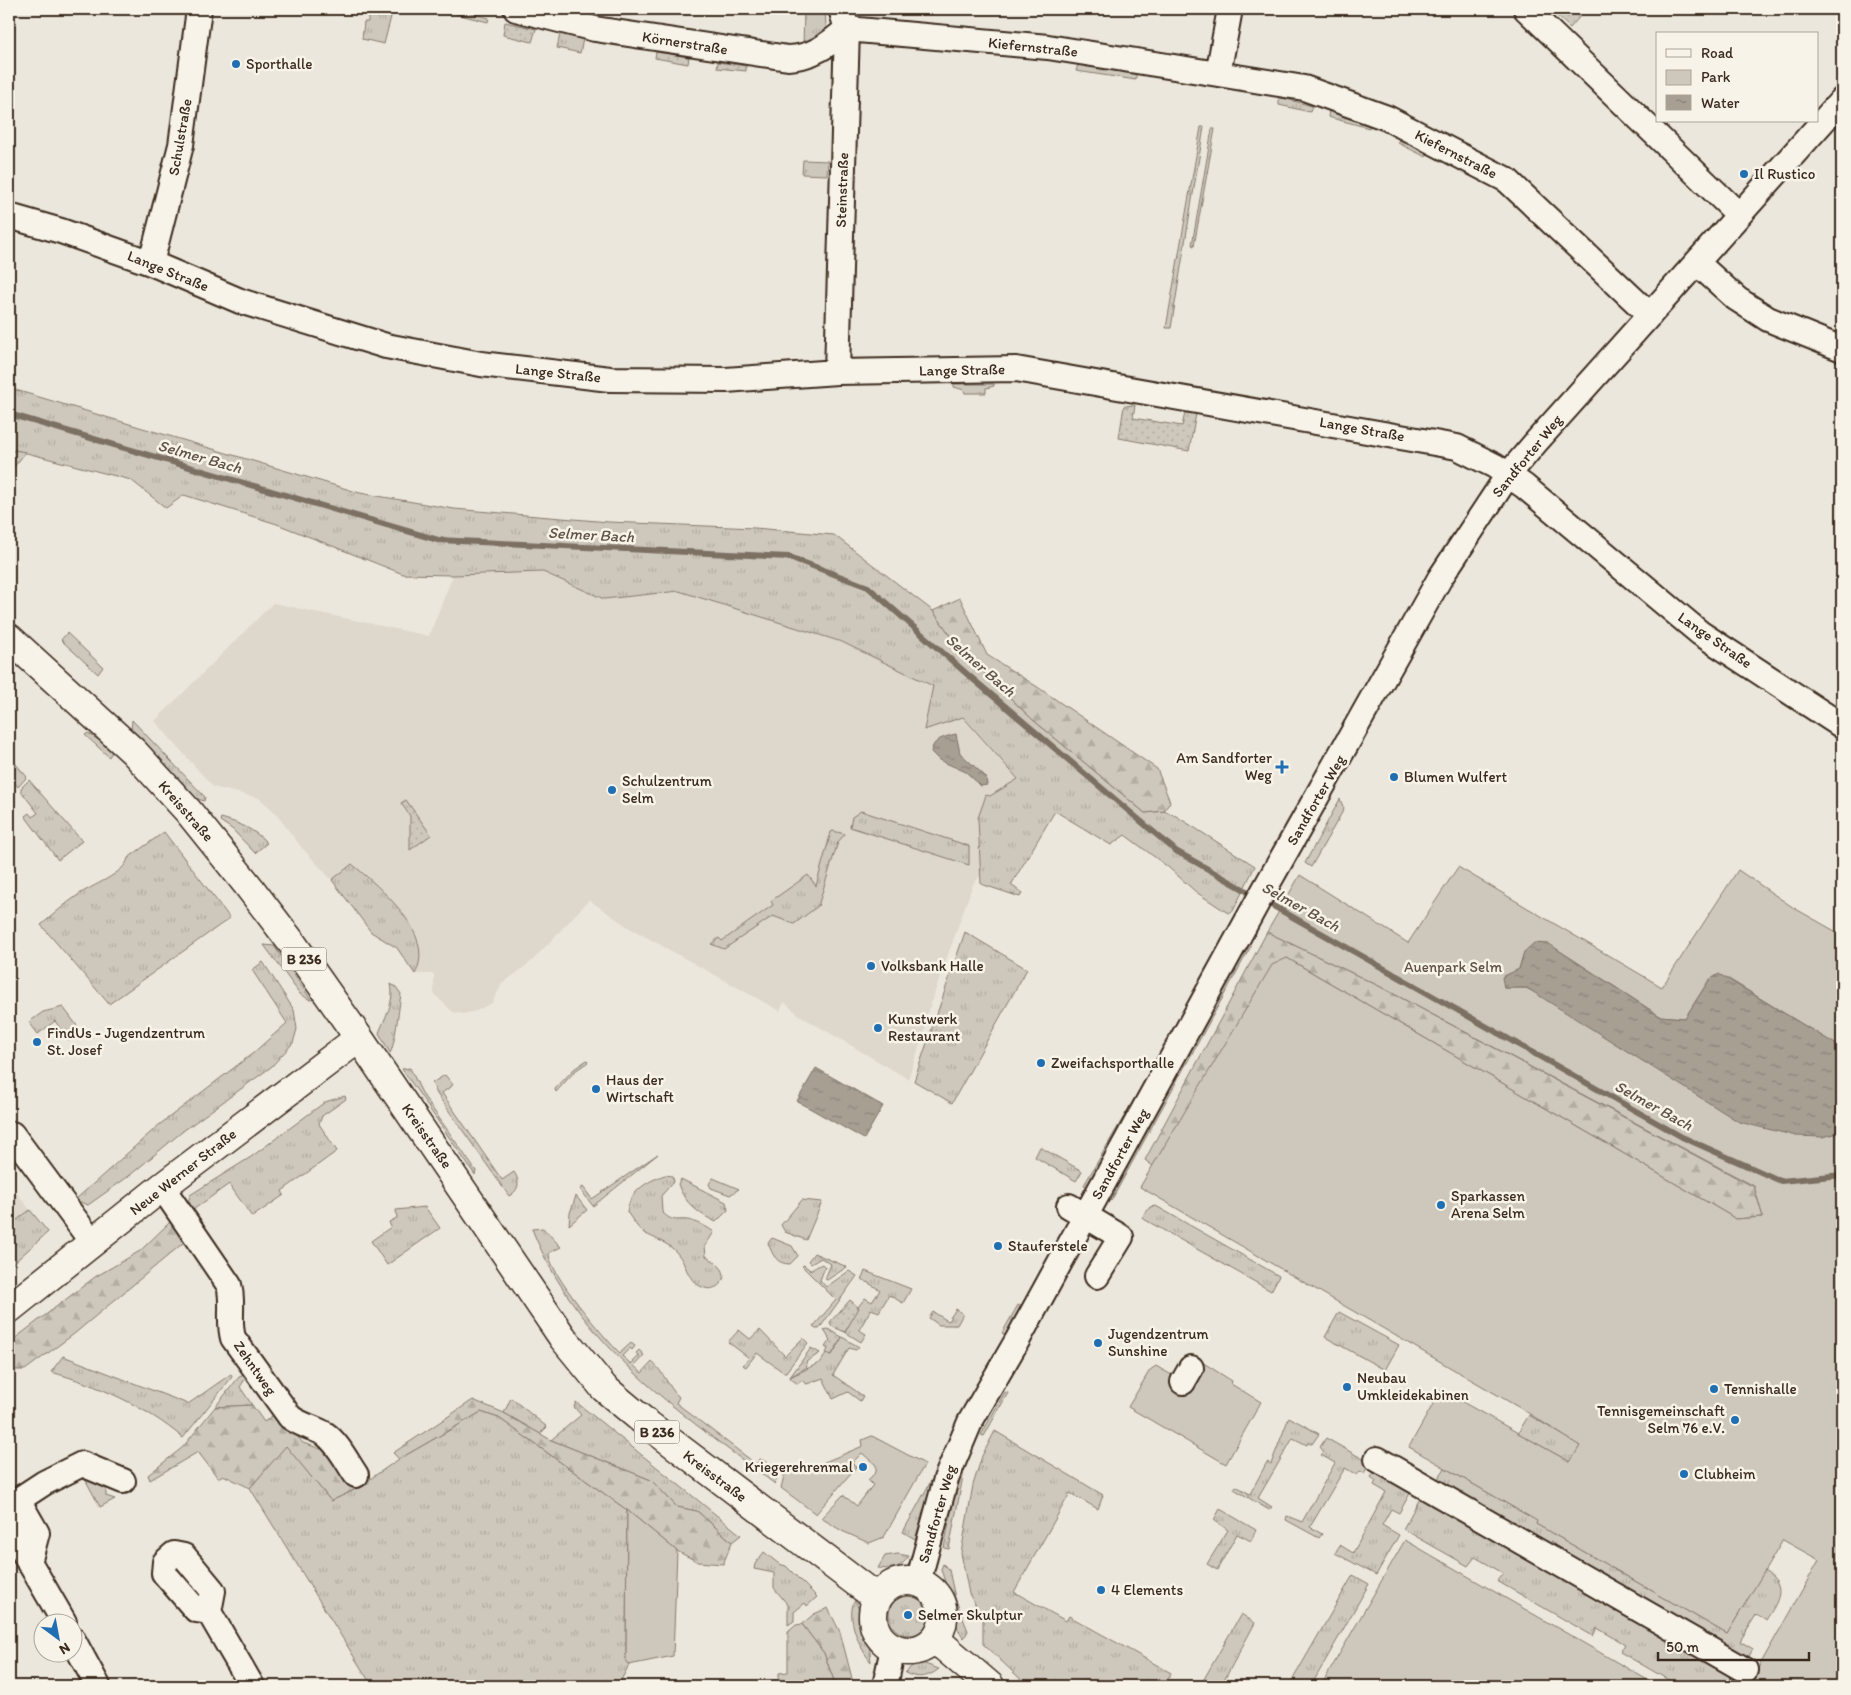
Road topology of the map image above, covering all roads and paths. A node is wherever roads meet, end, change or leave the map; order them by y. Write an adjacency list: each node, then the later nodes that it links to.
1 (198, 9): 10 (street, Schulstraße)
2 (516, 9): 5 (street, Körnerstraße)
3 (1230, 9): 6 (street)
4 (1526, 9): 8 (street)
5 (844, 19): 6 (street, Kiefernstraße); 14 (street, Steinstraße)
6 (1218, 74): 12 (street, Kiefernstraße)
7 (1842, 100): 8 (street, Sandforter Weg)
8 (1738, 215): 11 (street, Sandforter Weg)
9 (9, 216): 10 (street, Lange Straße)
10 (151, 263): 14 (street, Lange Straße)
11 (1697, 263): 12 (street, Sandforter Weg); 13 (street)
12 (1650, 315): 15 (street, Sandforter Weg)
13 (1842, 349)
14 (837, 372): 15 (street, Lange Straße)
15 (1508, 475): 17 (street, Lange Straße); 21 (street, Sandforter Weg)
16 (9, 638): 18 (main road, Kreisstraße / B 236)
17 (1842, 726)
18 (359, 1038): 20 (main road, Neue Werner Straße); 32 (main road, Kreisstraße / B 236)
19 (12, 1134): 22 (street)
20 (162, 1187): 22 (main road, Neue Werner Straße); 26 (street, Zehntweg)
21 (1077, 1211): 23 (street); 31 (street, Sandforter Weg)
22 (92, 1242): 24 (main road, Neue Werner Straße)
23 (1097, 1276)
24 (9, 1309)
25 (1377, 1459): 38 (street)
26 (356, 1475)
27 (123, 1481): 28 (street)
28 (13, 1508): 30 (street)
29 (9, 1527): 30 (street)
30 (29, 1563): 33 (street)
31 (918, 1582): 32 (main road); 35 (main road)
32 (877, 1598): 36 (main road)
33 (58, 1612)
34 (209, 1612): 40 (street)
35 (935, 1639): 36 (main road); 42 (main road)
36 (893, 1648): 41 (street)
37 (82, 1656): 39 (street)
38 (1745, 1670)
39 (98, 1686)
40 (252, 1686)
41 (885, 1686)
42 (990, 1686)

